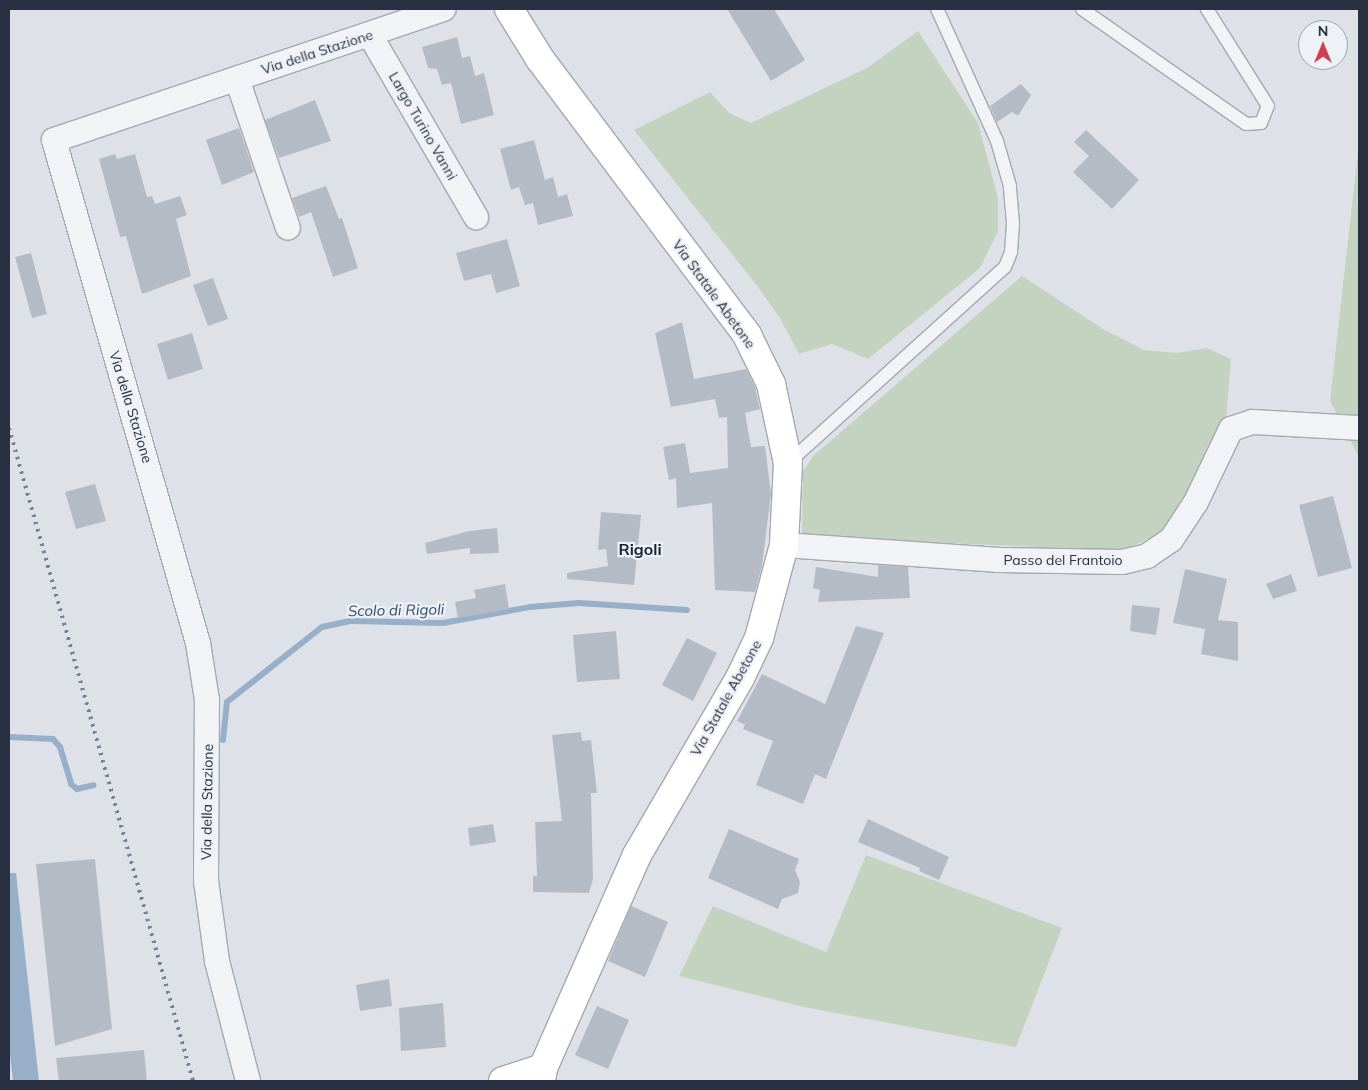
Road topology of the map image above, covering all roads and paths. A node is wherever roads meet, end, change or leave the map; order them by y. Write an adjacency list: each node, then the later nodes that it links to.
1 (444, 9): 6 (street, Via della Stazione)
2 (509, 9): 11 (main road, Via Statale Abetone)
3 (937, 9): 11 (lane)
4 (1082, 9): 5 (lane)
5 (1207, 9)
6 (370, 34): 7 (street, Via della Stazione); 8 (street, Largo Turino Vanni)
7 (237, 79): 9 (street); 14 (street, Via della Stazione)
8 (476, 217)
9 (288, 228)
10 (1359, 428): 12 (street, Passo del Frantoio)
11 (788, 464): 12 (main road, Via Statale Abetone)
12 (784, 546): 13 (main road, Via Statale Abetone)
13 (542, 1075): 15 (main road)
14 (248, 1081)
15 (503, 1081)

